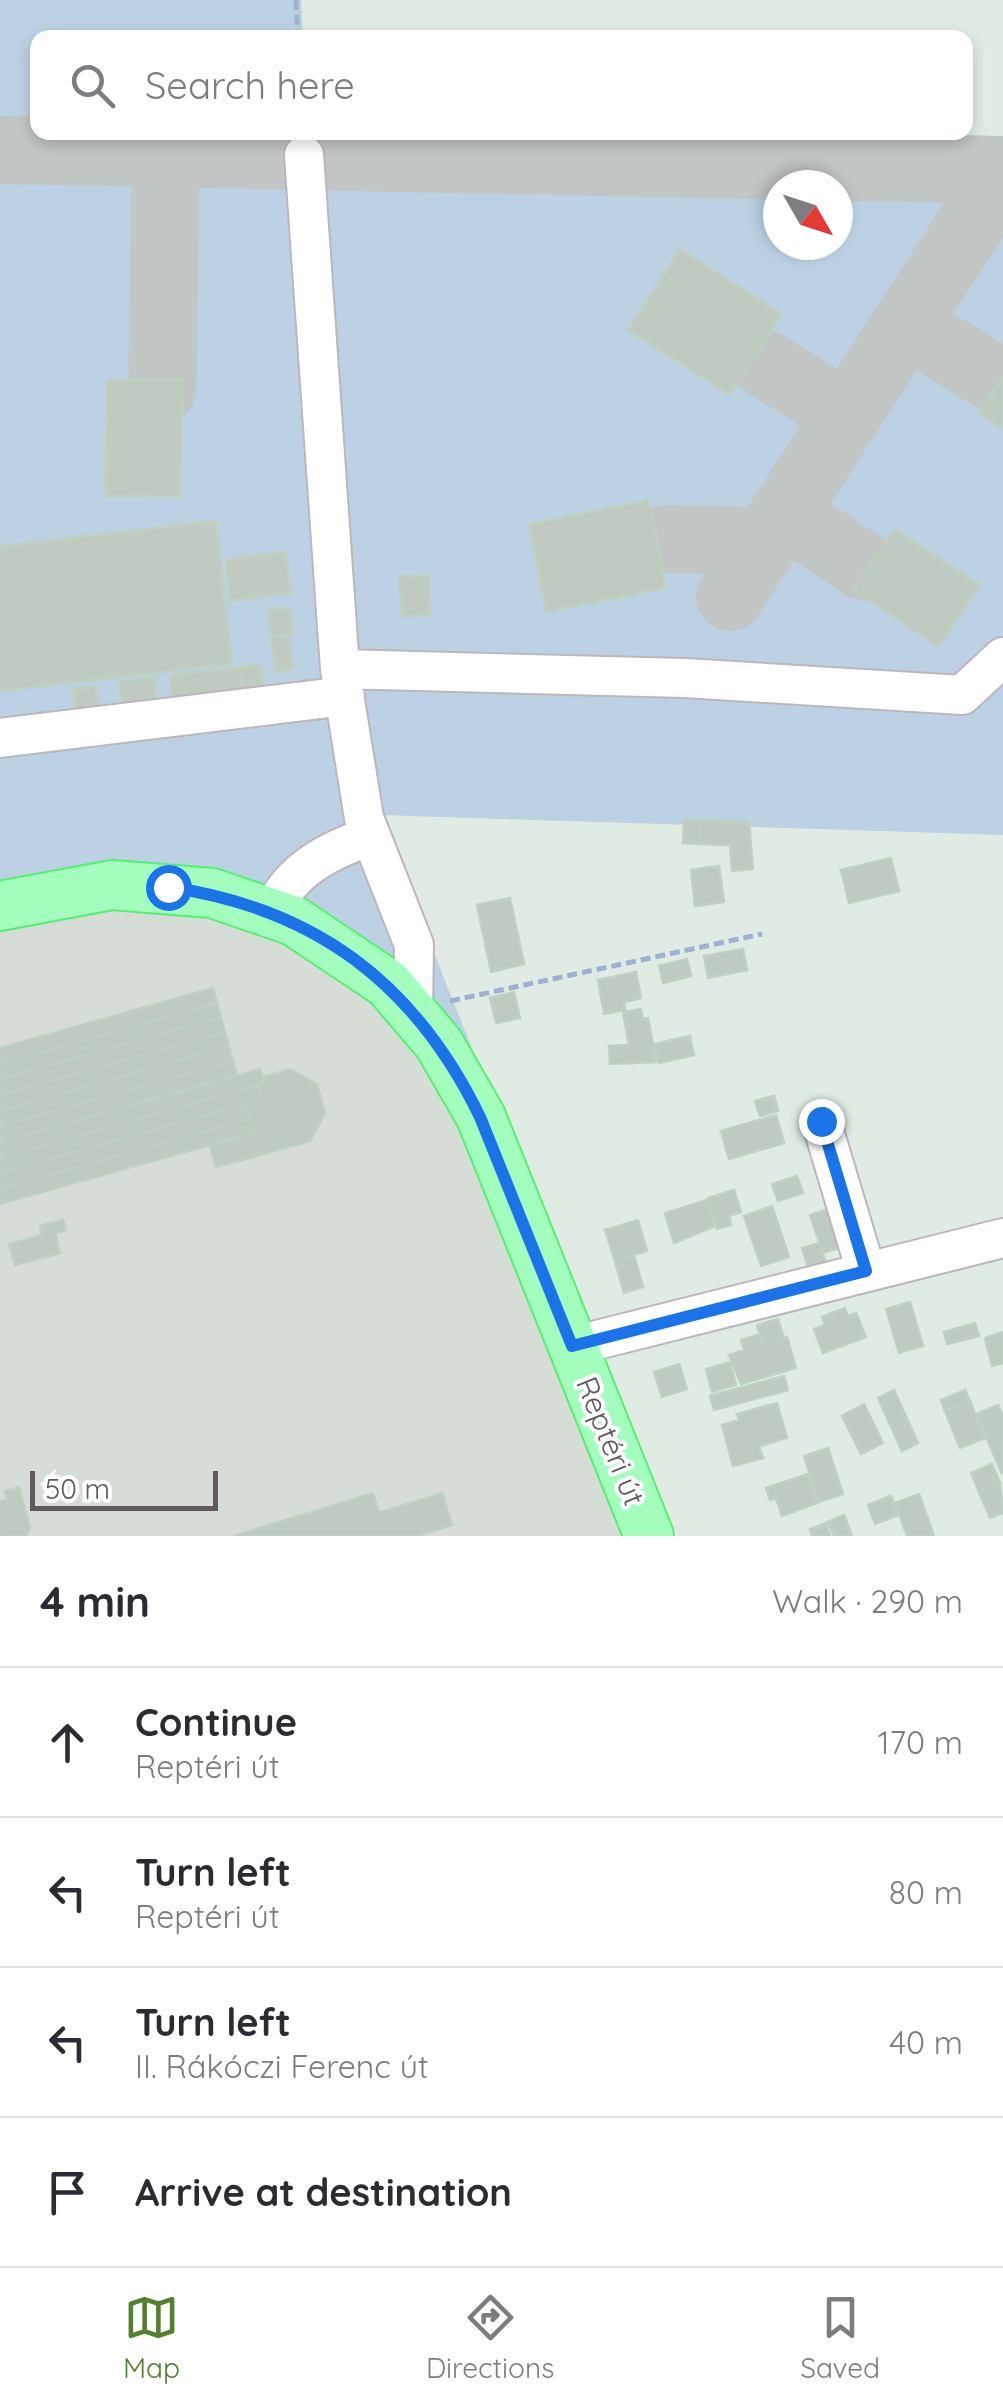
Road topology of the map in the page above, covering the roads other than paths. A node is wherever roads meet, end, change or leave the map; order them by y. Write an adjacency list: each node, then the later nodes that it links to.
1 (304, 156): 3 (street)
2 (1003, 657): 3 (street)
3 (343, 683): 4 (street); 5 (street)
4 (0, 738)
5 (371, 836): 7 (street); 8 (street)
6 (0, 906): 7 (main road, Reptéri út)
7 (272, 912): 8 (main road, Reptéri út)
8 (429, 1006): 12 (main road, Reptéri út)
9 (821, 1121): 11 (street)
10 (1003, 1238): 11 (street, Reptéri út)
11 (866, 1271): 12 (street, Reptéri út)
12 (572, 1346): 13 (main road, Reptéri út)
13 (649, 1536)

